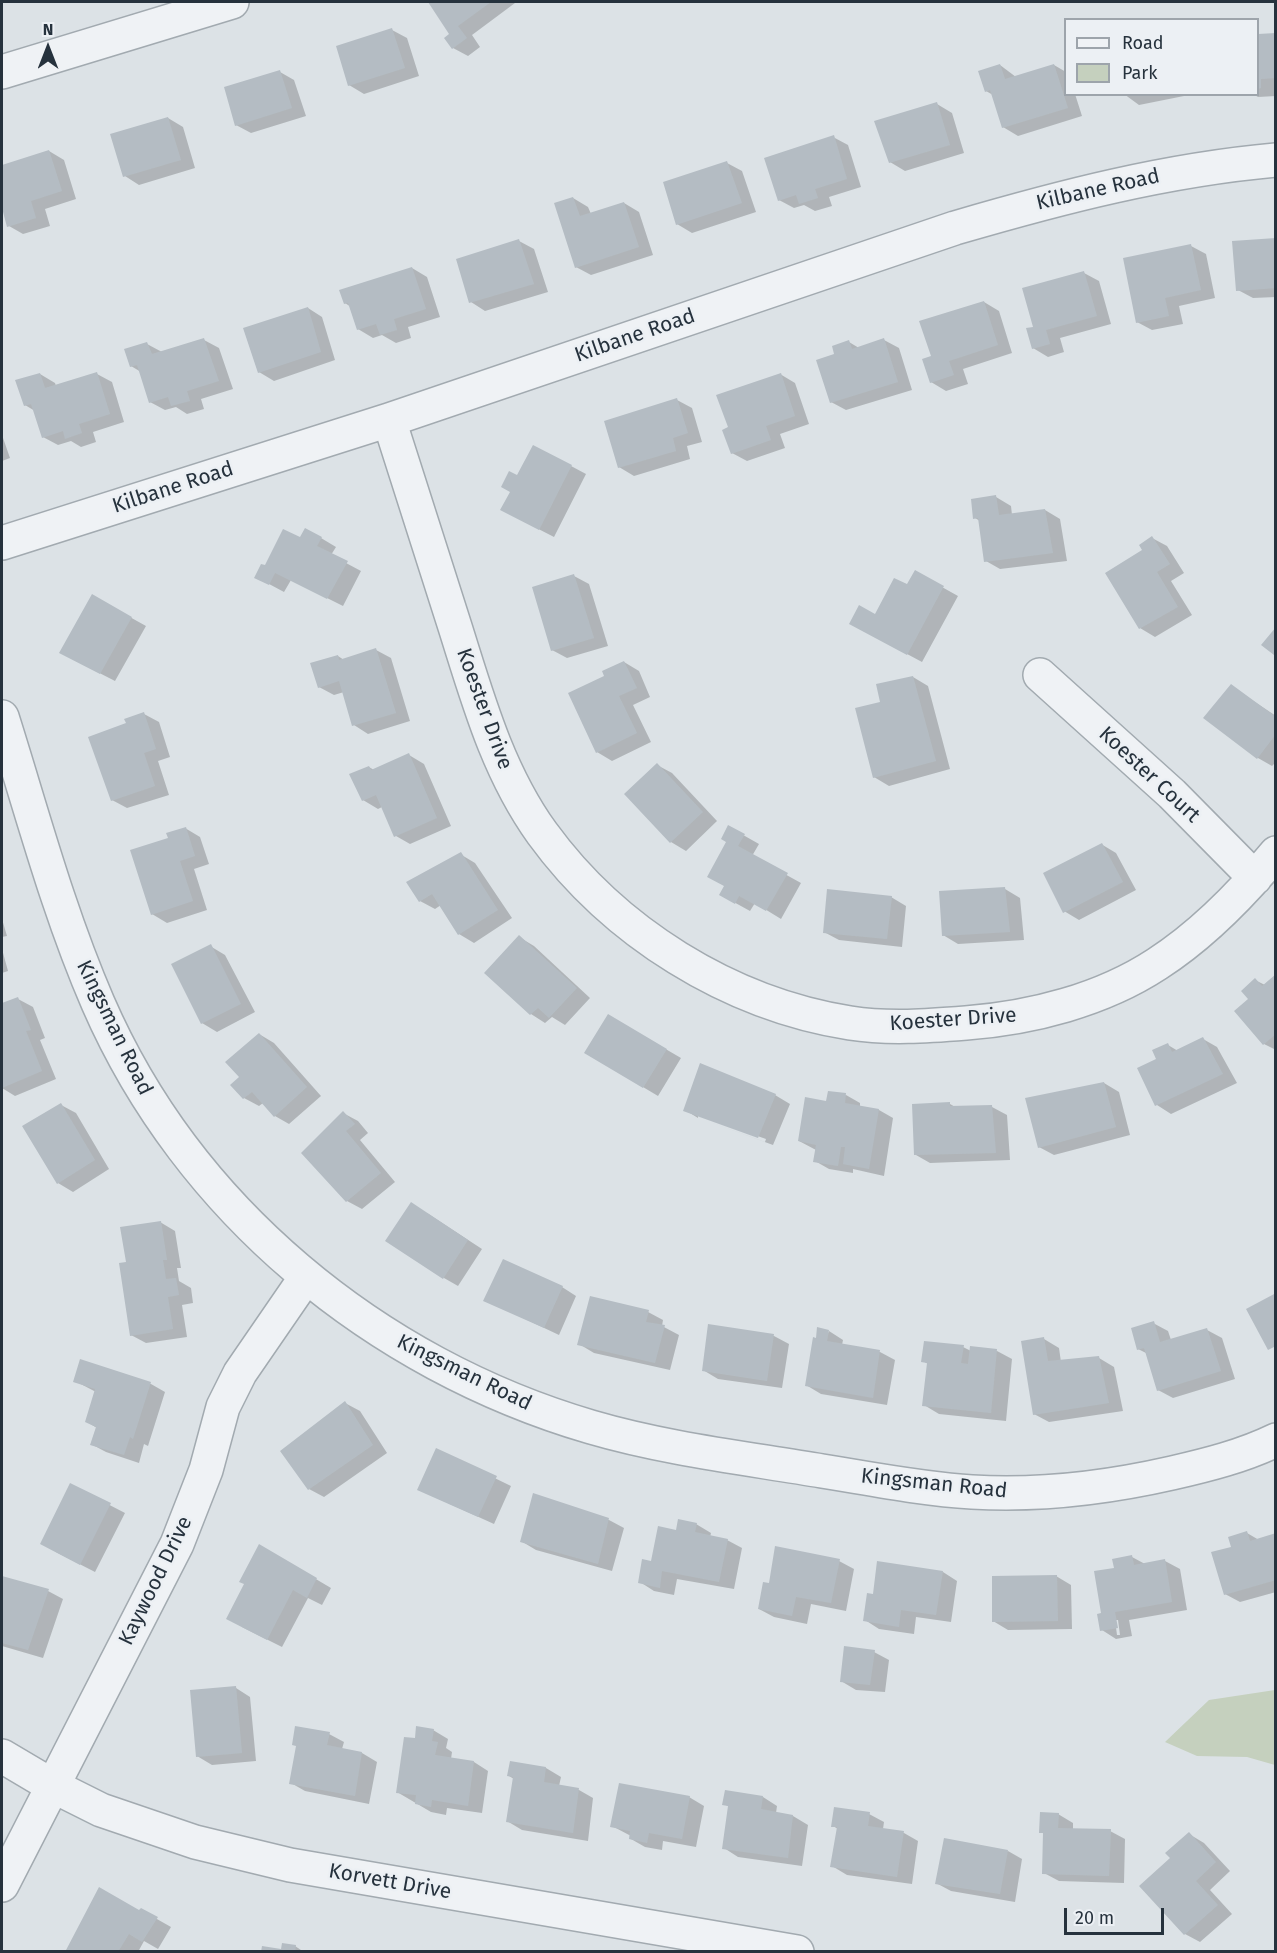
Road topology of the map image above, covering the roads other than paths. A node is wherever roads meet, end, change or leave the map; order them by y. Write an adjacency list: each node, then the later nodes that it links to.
1 (232, 2): 2 (street)
2 (2, 72)
3 (1275, 160): 4 (street, Kilbane Road)
4 (389, 420): 5 (street, Kilbane Road); 9 (street, Koester Drive)
5 (2, 543)
6 (1040, 675): 9 (street, Koester Court)
7 (2, 717): 10 (street, Kingsman Road)
8 (1275, 853): 9 (street, Koester Drive)
9 (1255, 878)
10 (306, 1277): 11 (street, Kingsman Road); 13 (street, Kaywood Drive)
11 (1275, 1440)
12 (2, 1756): 13 (street, Korvett Drive)
13 (51, 1785): 14 (street, Kaywood Drive); 15 (street, Korvett Drive)
14 (2, 1886)
15 (796, 1952)

